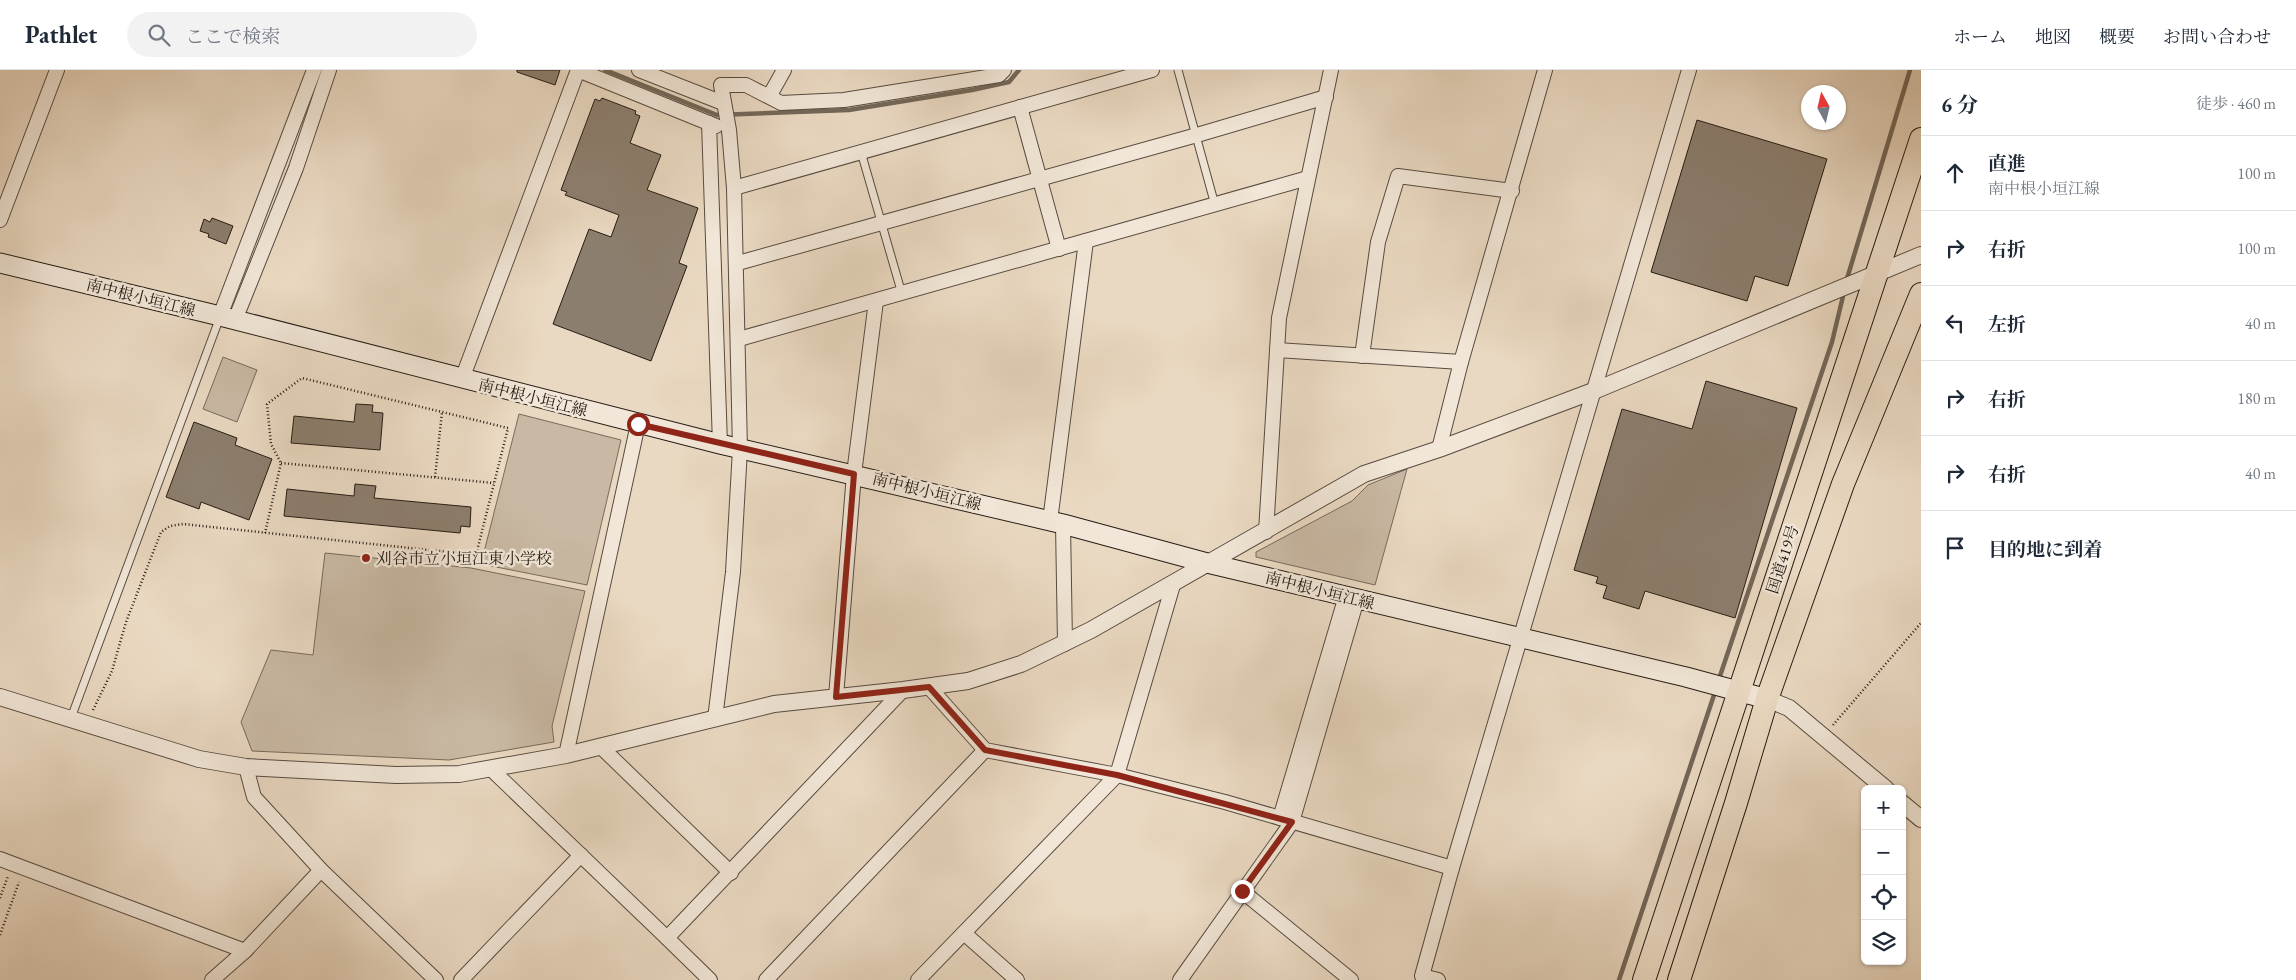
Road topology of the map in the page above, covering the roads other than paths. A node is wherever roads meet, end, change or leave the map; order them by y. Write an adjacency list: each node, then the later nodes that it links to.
1 (57, 70): 27 (street)
2 (314, 70): 38 (street)
3 (330, 70): 38 (street)
4 (578, 70): 17 (street); 43 (street)
5 (639, 70): 15 (street)
6 (784, 70): 13 (street)
7 (1004, 70): 13 (street)
8 (1152, 70): 16 (street)
9 (1178, 70): 19 (lane)
10 (1331, 70): 14 (street)
11 (1546, 70): 25 (street)
12 (1689, 70): 44 (street)
13 (770, 96): 15 (street)
14 (1326, 97): 19 (street); 22 (street)
15 (724, 104): 18 (street)
16 (1020, 107): 21 (street); 23 (street)
17 (709, 123): 18 (street); 46 (street)
18 (728, 127): 24 (street)
19 (1197, 135): 23 (street); 26 (lane)
20 (1921, 138): 34 (highway, 国道419号)
21 (861, 152): 24 (street); 28 (lane)
22 (1308, 178): 26 (street); 40 (street)
23 (1039, 179): 28 (street); 30 (street)
24 (734, 188): 33 (street)
25 (1512, 190): 41 (street); 42 (street)
26 (1215, 205): 29 (street)
27 (0, 220)
28 (882, 223): 33 (street); 35 (lane)
29 (1086, 241): 30 (street); 50 (street)
30 (1059, 249): 35 (street)
31 (1921, 255): 34 (street)
32 (0, 263): 38 (main road, 南中根小垣江線)
33 (738, 263): 39 (street)
34 (1874, 275): 44 (street); 59 (highway, 国道419号)
35 (902, 294): 37 (street)
36 (1919, 298): 62 (highway, 国道419号)
37 (876, 301): 39 (street); 49 (street)
38 (228, 318): 43 (main road, 南中根小垣江線); 64 (lane)
39 (739, 339): 47 (street)
40 (1277, 350): 41 (street); 51 (street)
41 (1362, 356): 42 (street)
42 (1462, 362): 48 (street)
43 (462, 379): 45 (main road, 南中根小垣江線)
44 (1596, 390): 48 (street); 55 (street)
45 (638, 424): 46 (main road, 南中根小垣江線); 67 (street)
46 (720, 444): 47 (main road, 南中根小垣江線)
47 (740, 449): 49 (main road, 南中根小垣江線); 63 (street)
48 (1439, 449): 51 (street)
49 (854, 474): 50 (main road, 南中根小垣江線); 61 (street)
50 (1057, 523): 52 (main road, 南中根小垣江線); 56 (street)
51 (1266, 532): 52 (street)
52 (1207, 563): 53 (street); 54 (main road, 南中根小垣江線)
53 (1173, 585): 56 (street); 70 (street)
54 (1351, 598): 55 (main road, 南中根小垣江線); 74 (street)
55 (1522, 639): 59 (main road, 南中根小垣江線); 77 (street)
56 (1065, 644): 57 (street)
57 (929, 687): 58 (street); 66 (street)
58 (903, 690): 61 (street); 79 (street)
59 (1739, 692): 62 (main road, 南中根小垣江線); 95 (highway, 国道419号)
60 (0, 697): 64 (street)
61 (836, 697): 63 (street)
62 (1767, 699): 71 (street); 96 (highway, 国道419号)
63 (715, 718): 65 (street)
64 (79, 720): 68 (street)
65 (601, 747): 67 (street); 79 (street)
66 (985, 750): 70 (street); 89 (street)
67 (566, 755): 69 (street)
68 (246, 767): 69 (street); 78 (street)
69 (491, 769): 75 (street)
70 (1117, 775): 74 (street); 81 (street)
71 (1881, 785)
72 (1906, 806): 73 (street)
73 (1921, 819)
74 (1286, 820): 77 (street); 80 (street)
75 (580, 855): 82 (street); 87 (street)
76 (12, 864): 83 (street)
77 (1452, 868): 84 (street)
78 (321, 870): 83 (street); 86 (street)
79 (731, 873): 82 (street)
80 (1242, 891): 92 (street); 93 (street)
81 (965, 934): 90 (street); 91 (street)
82 (667, 938): 88 (street)
83 (245, 951): 85 (street)
84 (1422, 978): 94 (street)
85 (212, 980)
86 (436, 980)
87 (461, 980)
88 (710, 980)
89 (766, 980)
90 (918, 980)
91 (1017, 980)
92 (1180, 980)
93 (1351, 980)
94 (1438, 980)
95 (1644, 980)
96 (1679, 980)

